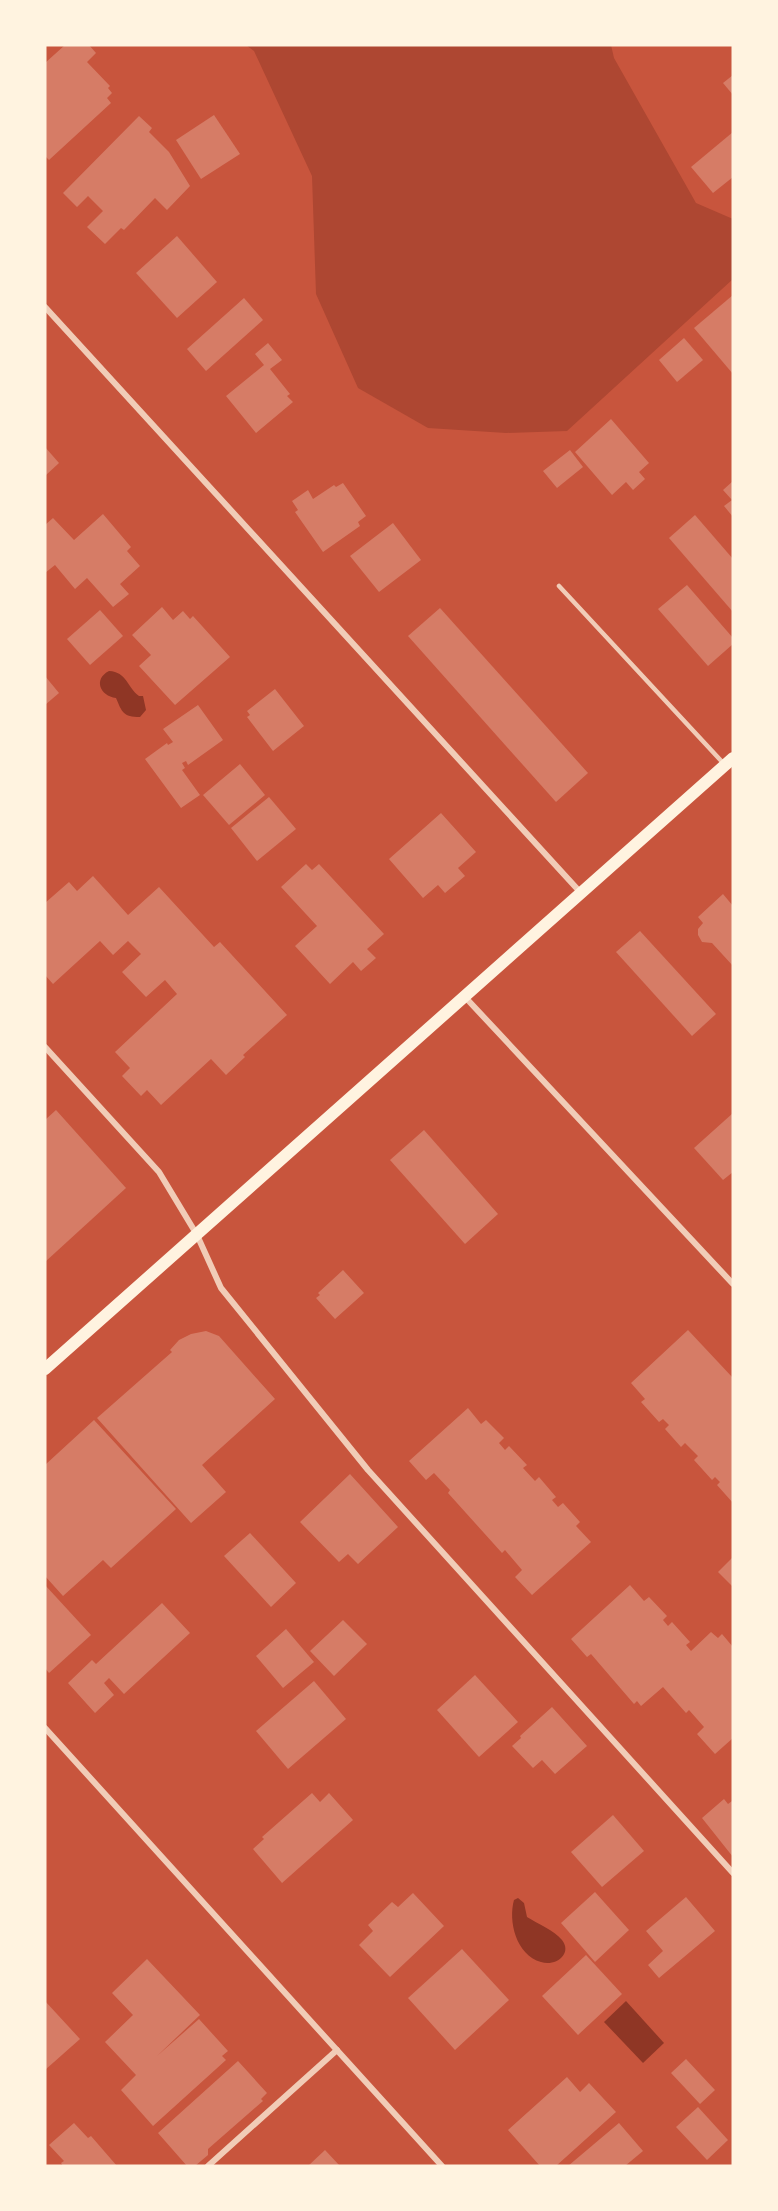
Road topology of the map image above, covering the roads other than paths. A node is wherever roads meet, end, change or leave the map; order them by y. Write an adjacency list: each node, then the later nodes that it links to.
1 (45, 307): 4 (street)
2 (559, 586): 3 (lane)
3 (729, 761): 4 (main road)
4 (582, 894): 5 (main road)
5 (465, 997): 7 (main road); 8 (street)
6 (45, 1047): 7 (street)
7 (197, 1235): 9 (main road); 11 (street)
8 (733, 1284)
9 (45, 1369)
10 (45, 1728): 12 (street)
11 (733, 1873)
12 (337, 2050): 13 (street); 14 (street)
13 (208, 2166)
14 (442, 2166)

